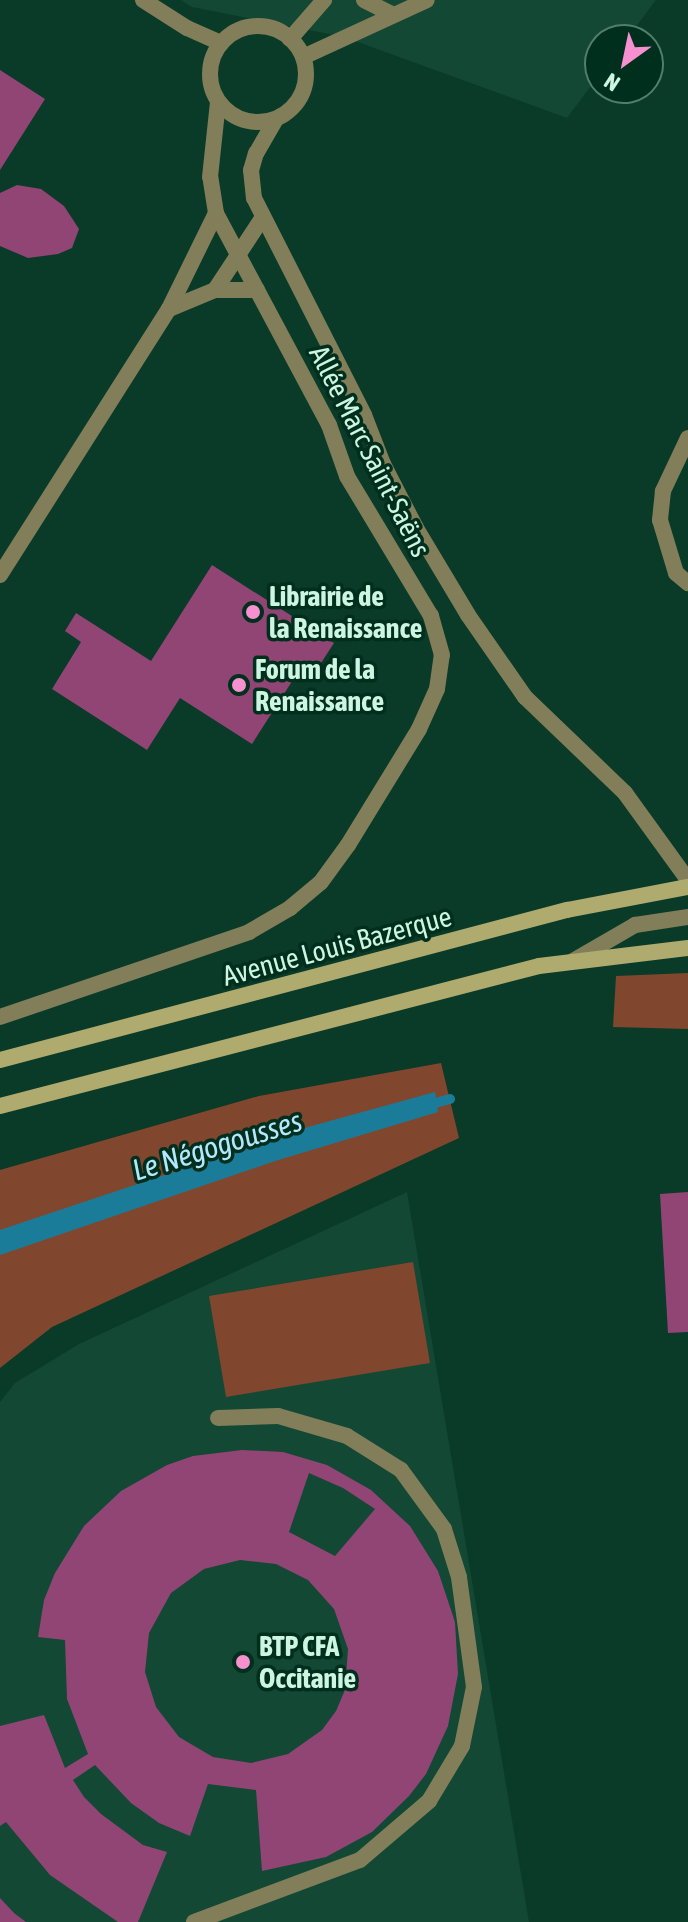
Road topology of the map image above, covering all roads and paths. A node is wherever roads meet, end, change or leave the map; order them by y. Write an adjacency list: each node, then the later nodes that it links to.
1 (143, 0): 7 (street)
2 (324, 0): 6 (street)
3 (364, 0): 5 (street)
4 (427, 0): 5 (street)
5 (393, 15): 8 (street)
6 (290, 39): 7 (street); 8 (street)
7 (220, 43): 9 (street)
8 (303, 57): 10 (street)
9 (218, 102): 10 (street); 11 (street, Allée Marc Saint-Saëns)
10 (276, 119): 12 (street, Allée Marc Saint-Saëns)
11 (216, 213): 13 (street, Allée Marc Saint-Saëns); 16 (street)
12 (263, 217): 13 (street); 20 (street, Allée Marc Saint-Saëns)
13 (237, 256): 14 (street); 15 (street, Allée Marc Saint-Saëns)
14 (215, 290): 15 (street); 16 (street)
15 (257, 290): 25 (street, Allée Marc Saint-Saëns)
16 (169, 309): 18 (street)
17 (688, 438): 19 (street)
18 (3, 565)
19 (688, 583)
20 (688, 880)
21 (688, 887): 26 (main road, Avenue Louis Bazerque)
22 (688, 917): 24 (street)
23 (688, 948): 24 (main road)
24 (573, 961): 27 (main road)
25 (0, 1017)
26 (0, 1060)
27 (0, 1106)
28 (218, 1418): 29 (street)
29 (194, 1922)

